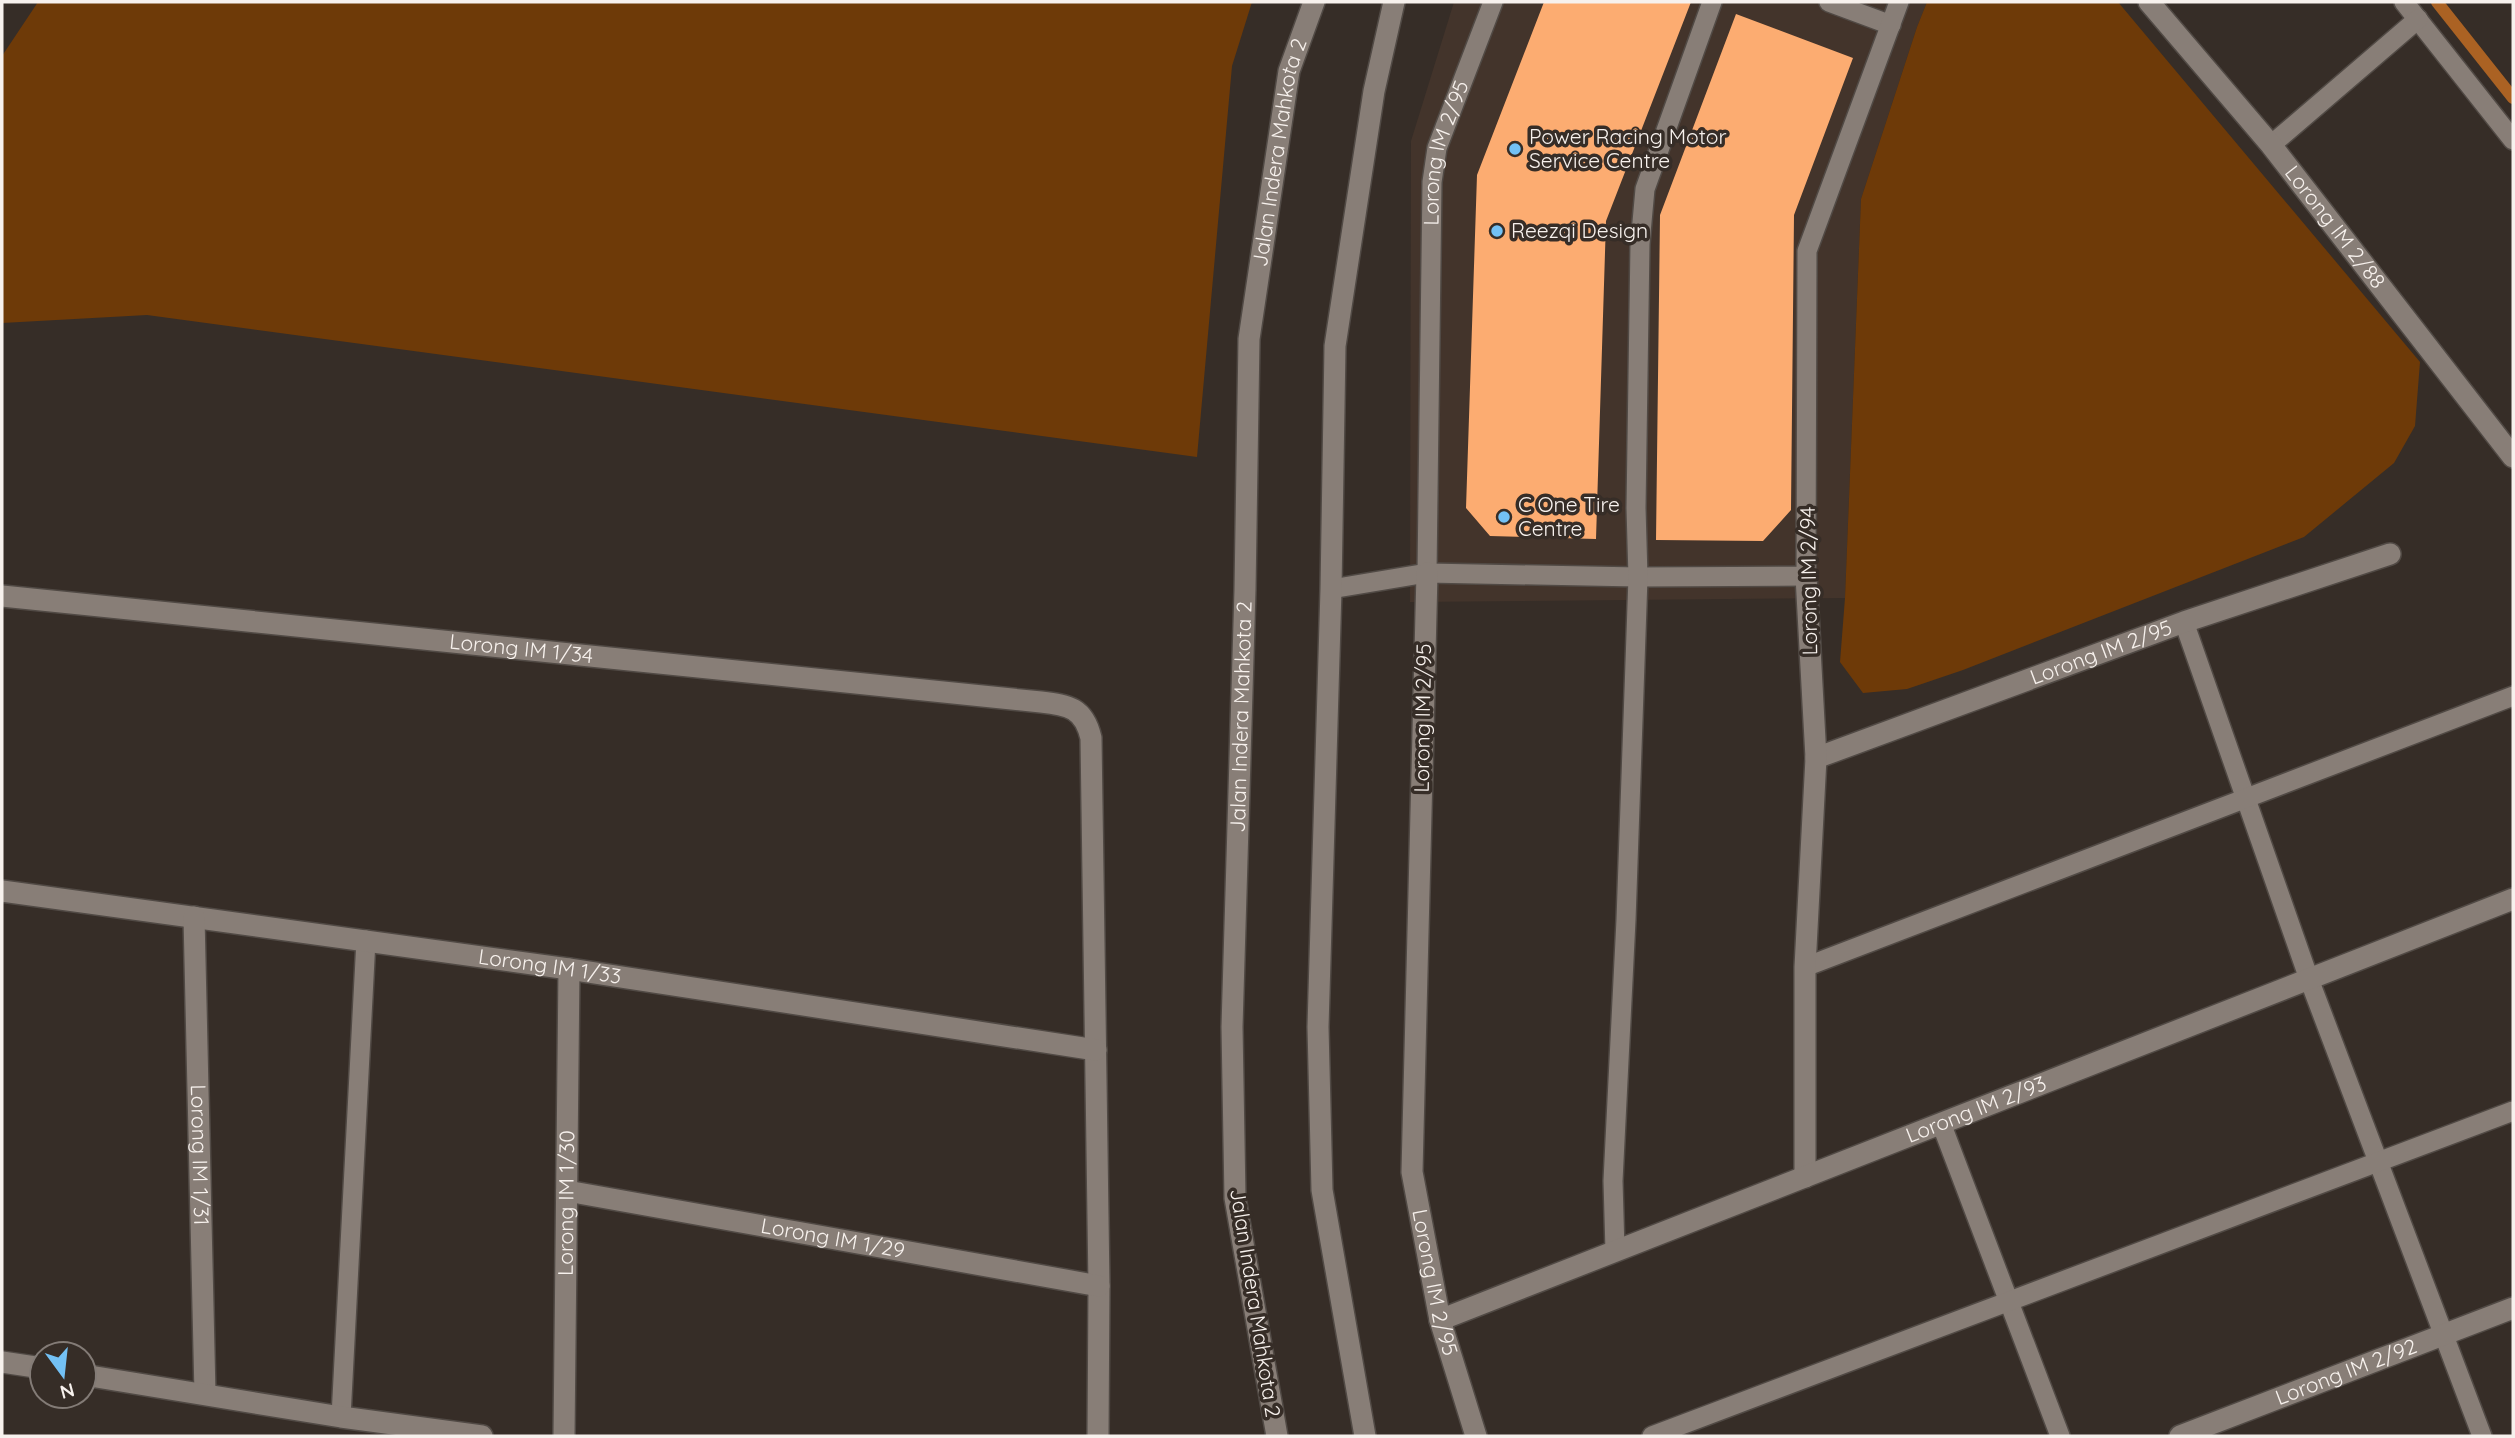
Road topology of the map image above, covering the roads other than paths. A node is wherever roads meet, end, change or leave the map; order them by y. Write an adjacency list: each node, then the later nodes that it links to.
1 (1314, 2): 51 (street, Jalan Indera Mahkota 2)
2 (1394, 2): 18 (street)
3 (1493, 2): 15 (lane, Lorong IM 2/95)
4 (1712, 2): 17 (lane)
5 (1829, 2): 10 (lane)
6 (1899, 2): 10 (lane, Lorong IM 2/94)
7 (2149, 2): 12 (street, Lorong IM 2/88)
8 (2404, 2): 9 (lane)
9 (2418, 19): 11 (lane); 12 (lane)
10 (1891, 25): 16 (lane, Lorong IM 2/94)
11 (2513, 140)
12 (2271, 145): 13 (street, Lorong IM 2/88)
13 (2513, 457)
14 (2390, 554): 20 (street, Lorong IM 2/95)
15 (1427, 573): 17 (lane); 18 (lane); 41 (street, Lorong IM 2/95)
16 (1806, 576): 17 (lane); 22 (street, Lorong IM 2/94)
17 (1638, 577): 37 (lane)
18 (1331, 589): 52 (street)
19 (2, 596): 31 (street, Lorong IM 1/34)
20 (2184, 622): 22 (street, Lorong IM 2/95); 23 (lane)
21 (2513, 696): 23 (lane)
22 (1816, 758): 28 (street, Lorong IM 2/94)
23 (2245, 799): 28 (lane); 30 (lane)
24 (2, 891): 26 (street, Lorong IM 1/33)
25 (2513, 899): 30 (street, Lorong IM 2/93)
26 (194, 917): 27 (street, Lorong IM 1/33); 46 (street, Lorong IM 1/31)
27 (366, 940): 29 (street, Lorong IM 1/33); 47 (lane)
28 (1805, 967): 35 (street, Lorong IM 2/94)
29 (569, 969): 31 (street, Lorong IM 1/33); 36 (street, Lorong IM 1/30)
30 (2309, 979): 33 (street, Lorong IM 2/93); 34 (lane)
31 (1096, 1050): 38 (street, Lorong IM 1/34)
32 (2513, 1111): 34 (lane)
33 (1941, 1123): 35 (street, Lorong IM 2/93); 39 (lane)
34 (2378, 1162): 39 (lane); 42 (lane)
35 (1805, 1177): 37 (street, Lorong IM 2/93)
36 (567, 1191): 38 (street, Lorong IM 1/29); 49 (street, Lorong IM 1/30)
37 (1615, 1251): 41 (street, Lorong IM 2/93)
38 (1099, 1286): 50 (street, Lorong IM 1/34)
39 (2009, 1301): 54 (lane); 55 (lane)
40 (2513, 1308): 42 (street, Lorong IM 2/92)
41 (1440, 1320): 53 (street, Lorong IM 2/95)
42 (2443, 1334): 56 (street, Lorong IM 2/92); 57 (lane)
43 (2, 1362): 44 (street)
44 (28, 1366)
45 (98, 1377): 46 (street)
46 (205, 1394): 47 (street)
47 (341, 1417): 48 (street)
48 (482, 1436)
49 (564, 1436)
50 (1098, 1436)
51 (1277, 1436)
52 (1365, 1436)
53 (1476, 1436)
54 (1652, 1436)
55 (2060, 1436)
56 (2180, 1436)
57 (2482, 1436)

